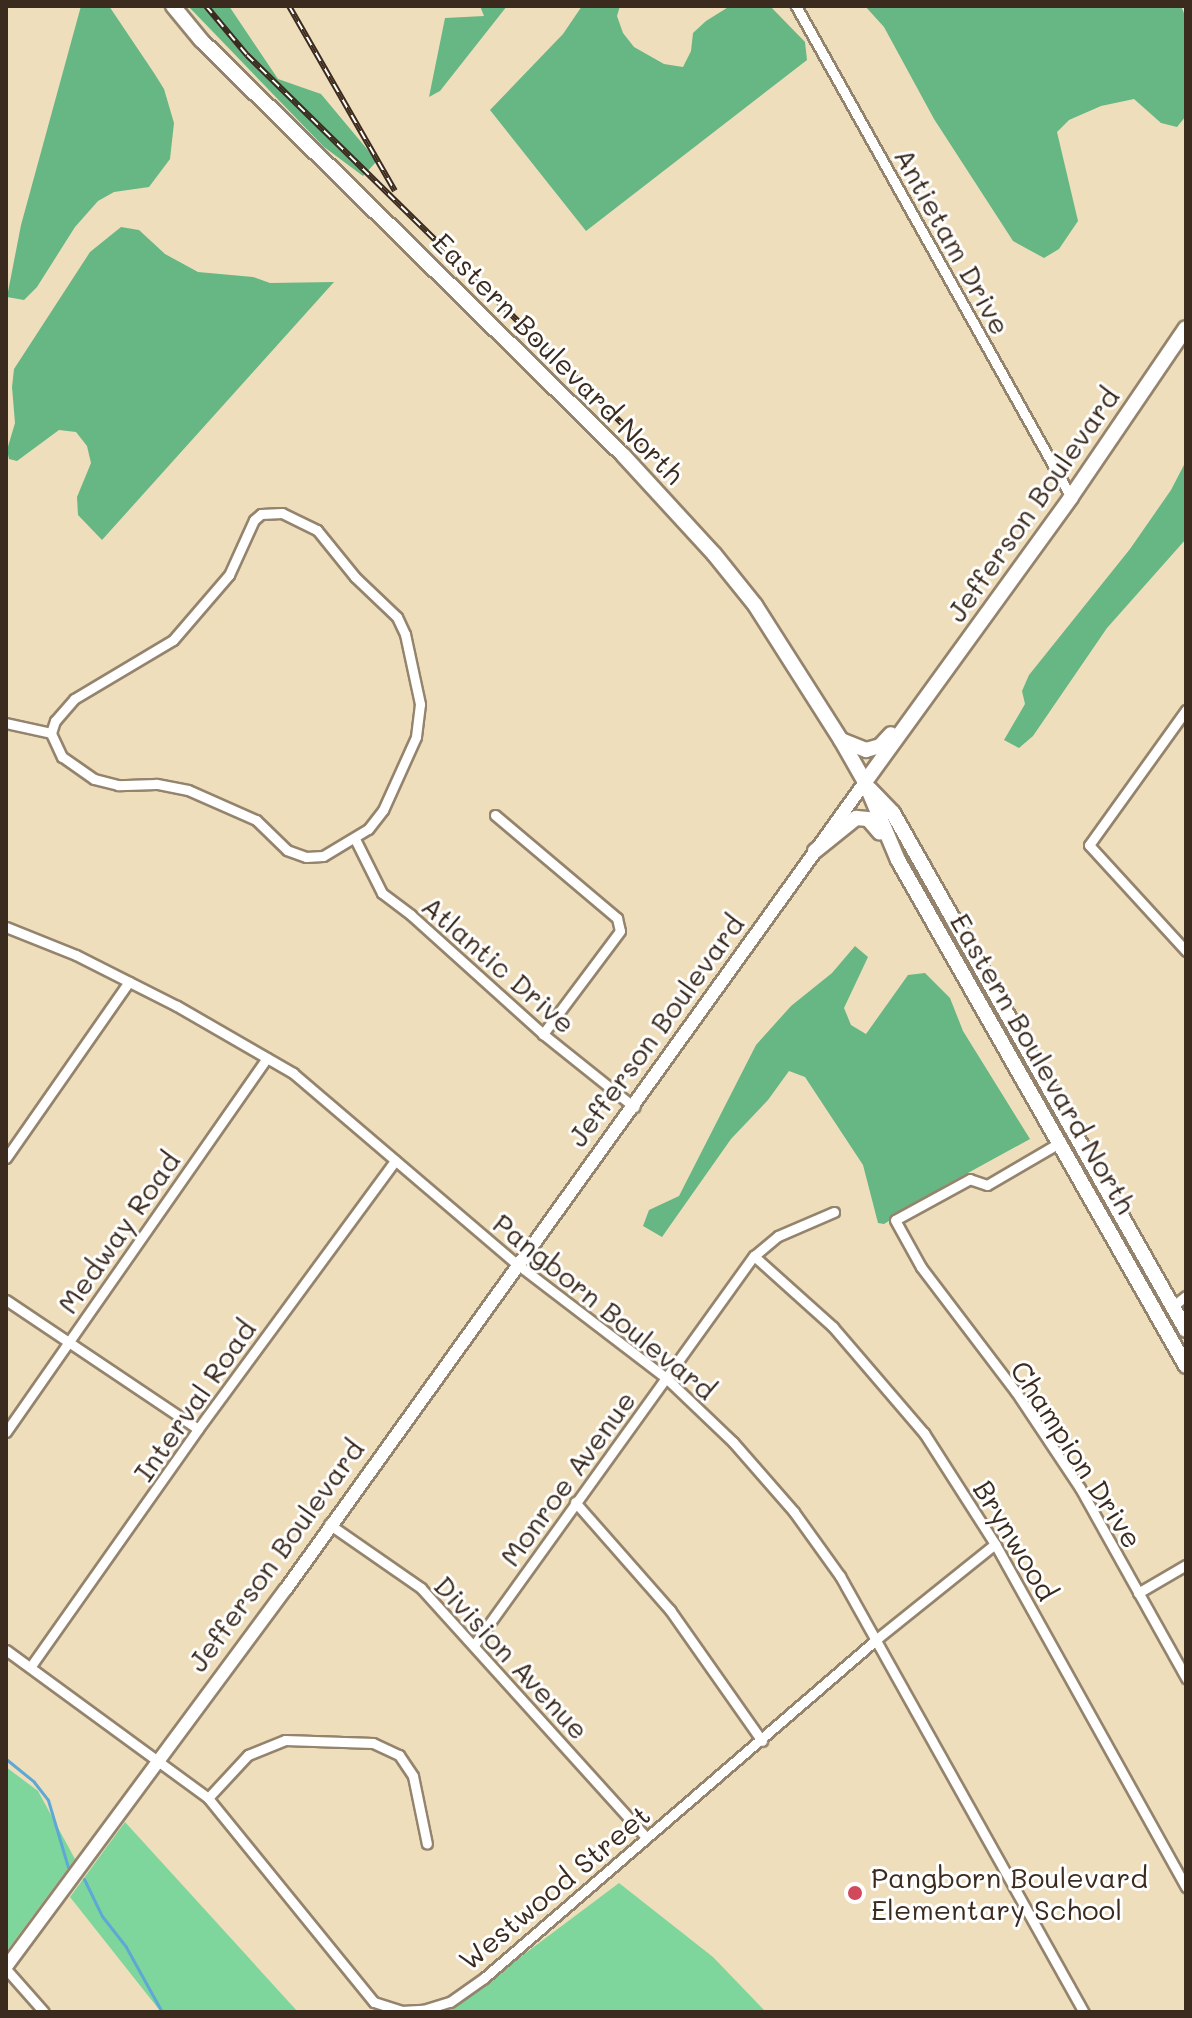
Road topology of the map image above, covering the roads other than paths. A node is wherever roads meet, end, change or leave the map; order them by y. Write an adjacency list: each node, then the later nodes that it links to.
1 (173, 6): 9 (main road, Eastern Boulevard North)
2 (796, 6): 4 (street, Antietam Drive)
3 (1186, 328): 4 (main road, Jefferson Boulevard)
4 (1071, 497): 5 (main road, Jefferson Boulevard)
5 (924, 698): 9 (main road); 10 (main road, Jefferson Boulevard)
6 (1186, 710): 16 (street)
7 (6, 723): 8 (street)
8 (51, 733): 12 (street); 12 (street)
9 (841, 740): 10 (main road, Eastern Boulevard North)
10 (865, 782): 13 (main road, Jefferson Boulevard); 14 (main road, Eastern Boulevard North); 26 (main road, Eastern Boulevard North)
11 (495, 815): 18 (street)
12 (355, 839): 18 (street, Atlantic Drive)
13 (815, 851): 14 (main road); 20 (main road, Jefferson Boulevard)
14 (898, 860): 21 (main road, Eastern Boulevard North)
15 (6, 927): 17 (street, Pangborn Boulevard)
16 (1186, 951)
17 (129, 982): 19 (street, Pangborn Boulevard); 22 (street)
18 (543, 1034): 20 (street, Atlantic Drive)
19 (267, 1058): 23 (street, Pangborn Boulevard); 33 (street, Medway Road)
20 (634, 1107): 28 (main road, Jefferson Boulevard)
21 (1059, 1143): 25 (main road, Eastern Boulevard North); 26 (main road); 42 (street, Champion Drive)
22 (6, 1158)
23 (395, 1161): 28 (street, Pangborn Boulevard); 36 (street, Interval Road)
24 (834, 1212): 27 (street, Monroe Avenue)
25 (1099, 1214): 31 (main road); 34 (main road, Eastern Boulevard North)
26 (1122, 1218): 31 (main road, Eastern Boulevard North)
27 (754, 1256): 35 (street, Monroe Avenue); 40 (street, Brynwood)
28 (517, 1264): 35 (street, Pangborn Boulevard); 39 (main road, Jefferson Boulevard)
29 (1186, 1296): 31 (street)
30 (6, 1300): 33 (street)
31 (1173, 1306): 32 (main road, Eastern Boulevard North)
32 (1186, 1330)
33 (68, 1341): 36 (street); 37 (street, Medway Road)
34 (1186, 1366)
35 (666, 1378): 38 (street, Monroe Avenue); 43 (street, Pangborn Boulevard)
36 (198, 1429): 46 (street, Interval Road)
37 (6, 1432)
38 (575, 1502): 44 (street, Monroe Avenue); 48 (street)
39 (329, 1524): 44 (street, Division Avenue); 49 (main road, Jefferson Boulevard)
40 (995, 1544): 43 (street, Westwood Street); 53 (street, Brynwood)
41 (1186, 1565): 42 (street)
42 (1138, 1593): 47 (street, Champion Drive)
43 (878, 1638): 48 (street, Westwood Street); 56 (street, Pangborn Boulevard)
44 (474, 1645): 51 (street, Division Avenue)
45 (6, 1650): 46 (street, Westwood Street)
46 (31, 1666): 49 (street, Westwood Street)
47 (1186, 1678)
48 (762, 1741): 51 (street, Westwood Street)
49 (158, 1759): 50 (street, Westwood Street); 54 (main road, Jefferson Boulevard)
50 (208, 1798): 51 (street, Westwood Street); 52 (street)
51 (646, 1837)
52 (427, 1844)
53 (1186, 1887)
54 (6, 1968): 55 (street)
55 (44, 2012)
56 (1084, 2012)

